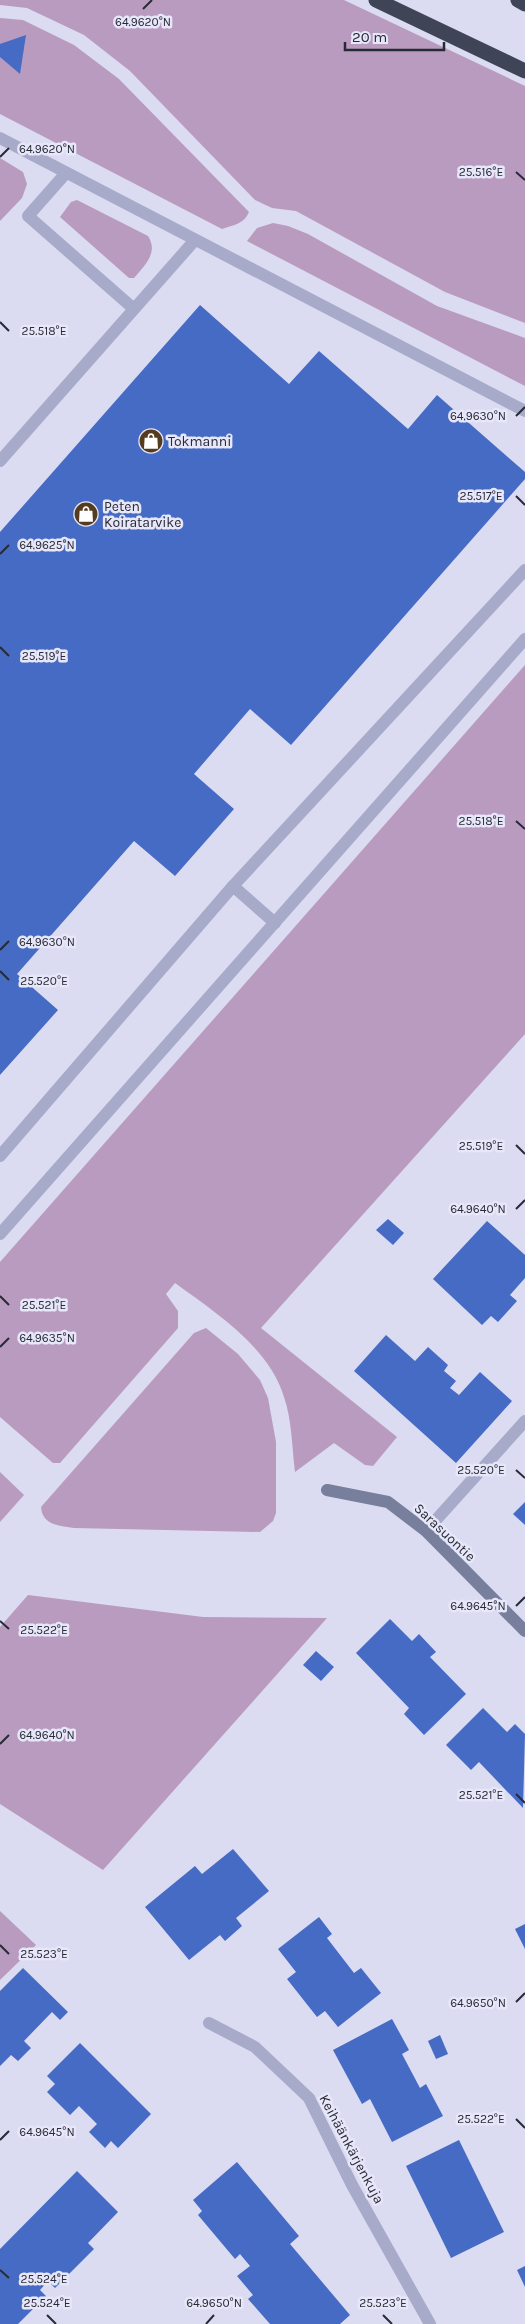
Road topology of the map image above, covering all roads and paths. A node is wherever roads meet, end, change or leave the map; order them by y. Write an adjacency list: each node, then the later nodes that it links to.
1 (376, 0): 4 (highway)
2 (518, 0): 3 (highway)
3 (525, 4)
4 (525, 71)
5 (0, 138): 6 (street)
6 (66, 173): 7 (street); 8 (street)
7 (195, 240): 8 (street); 9 (street)
8 (134, 309): 10 (street)
9 (525, 411)
10 (0, 461)
11 (525, 570): 13 (street)
12 (525, 640): 14 (street)
13 (233, 886): 14 (street); 15 (street)
14 (275, 923): 16 (street)
15 (0, 1156)
16 (0, 1234)
17 (525, 1421): 19 (street)
18 (327, 1490): 19 (street, Sarasuontie)
19 (426, 1531): 20 (street, Sarasuontie)
20 (525, 1631)
21 (209, 2023): 22 (street, Keihäänkärjenkuja)
22 (430, 2324)

